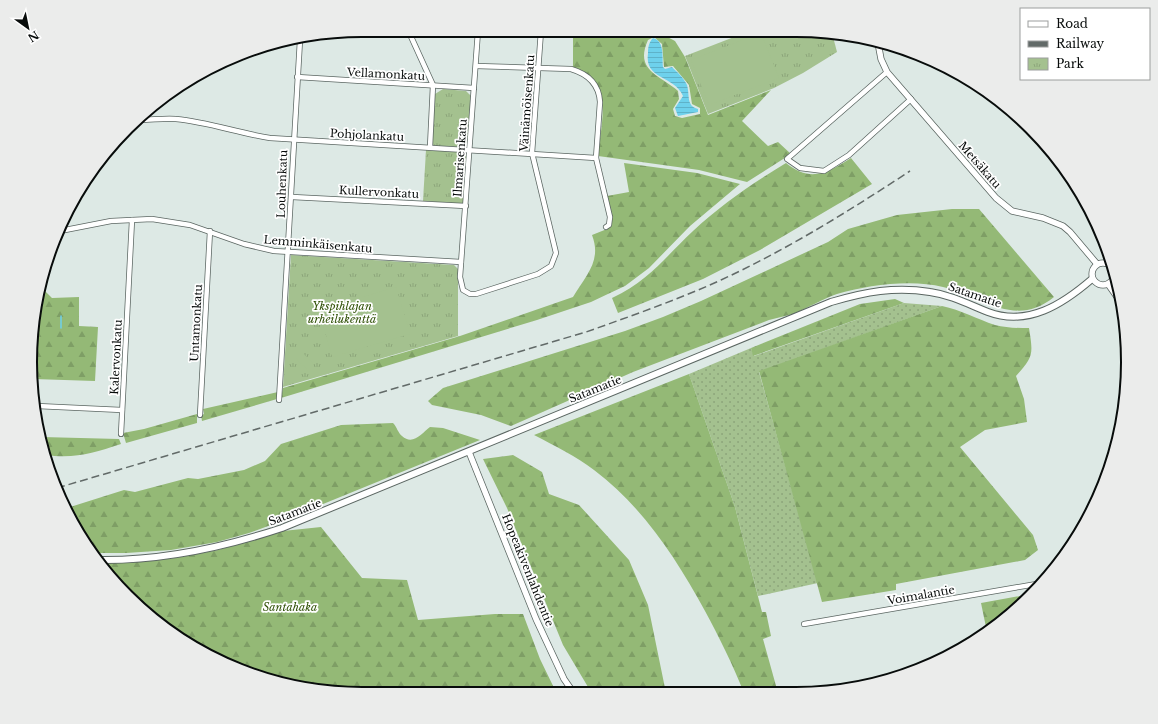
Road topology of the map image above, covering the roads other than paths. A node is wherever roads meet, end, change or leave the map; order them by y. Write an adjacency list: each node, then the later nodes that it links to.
1 (411, 37): 10 (street)
2 (478, 37): 6 (street, Ilmarisenkatu)
3 (541, 37): 7 (street, Väinämöisenkatu)
4 (300, 43): 9 (street, Louhenkatu)
5 (879, 48): 8 (street, Metsäkatu)
6 (476, 66): 7 (street); 11 (street, Ilmarisenkatu)
7 (539, 68): 17 (street, Väinämöisenkatu); 18 (street)
8 (887, 72): 12 (street, Metsäkatu); 12 (street)
9 (297, 77): 10 (street, Vellamonkatu); 14 (street, Louhenkatu)
10 (433, 86): 11 (street, Vellamonkatu); 15 (street)
11 (474, 88): 16 (street, Ilmarisenkatu)
12 (911, 99): 27 (street, Metsäkatu)
13 (146, 120): 14 (street, Pohjolankatu)
14 (293, 139): 15 (street, Pohjolankatu); 19 (street, Louhenkatu)
15 (430, 148): 16 (street, Pohjolankatu)
16 (470, 150): 17 (street, Pohjolankatu); 20 (street, Ilmarisenkatu)
17 (532, 154): 18 (street, Pohjolankatu); 32 (street, Väinämöisenkatu)
18 (596, 158): 22 (street)
19 (292, 197): 20 (street, Kullervonkatu); 25 (street, Louhenkatu)
20 (466, 206): 26 (street, Ilmarisenkatu)
21 (132, 220): 23 (street, Lemminkäisenkatu); 24 (street, Lemminkäisenkatu); 36 (street, Kalervonkatu)
22 (606, 227)
23 (66, 230)
24 (210, 231): 25 (street, Lemminkäisenkatu); 37 (street, Untamonkatu)
25 (288, 253): 26 (street, Lemminkäisenkatu); 34 (street, Louhenkatu)
26 (461, 262): 32 (street, Ilmarisenkatu)
27 (1097, 264): 28 (street); 29 (street)
28 (1106, 264)
29 (1092, 279): 31 (street); 39 (main road, Satamatie)
30 (1111, 281): 31 (street)
31 (1108, 284): 33 (street)
32 (461, 287)
33 (1113, 291)
34 (280, 400)
35 (40, 406): 36 (street, Kalervonkatu)
36 (122, 410): 38 (street)
37 (200, 416)
38 (120, 434)
39 (469, 452): 40 (main road, Satamatie); 43 (street, Hopeakivenlahdentie)
40 (104, 560)
41 (1032, 585): 42 (street, Voimalantie)
42 (804, 624)
43 (570, 687)

